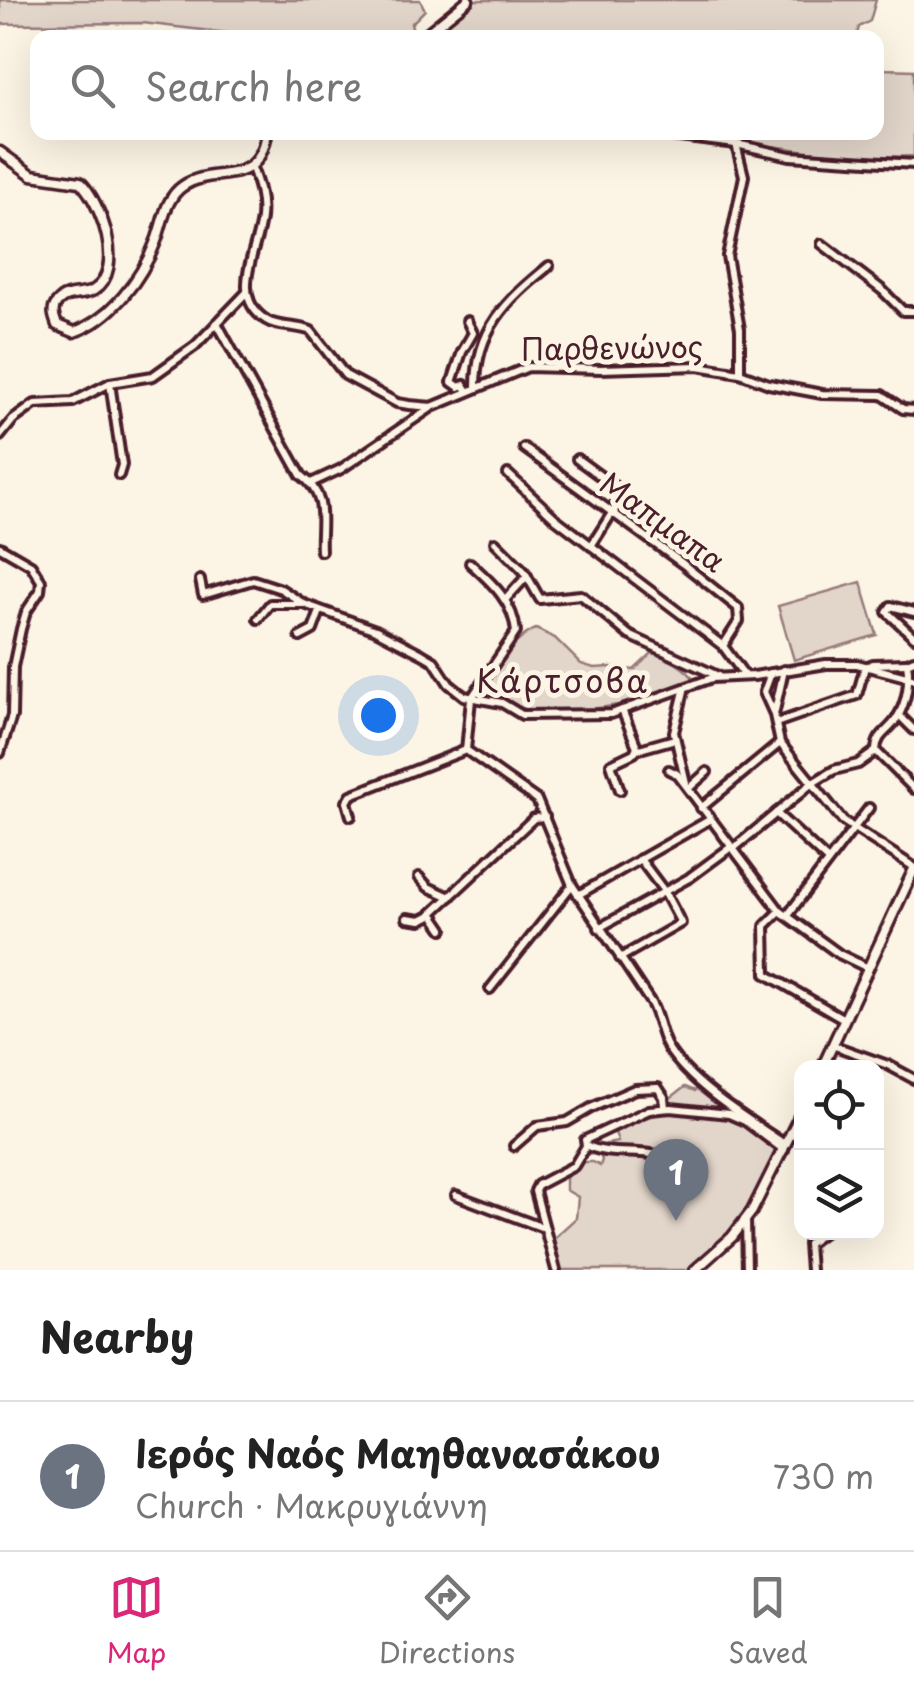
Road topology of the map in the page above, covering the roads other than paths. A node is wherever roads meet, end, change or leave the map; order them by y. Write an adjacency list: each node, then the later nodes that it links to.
1 (468, 0): 2 (main road)
2 (431, 30)
3 (265, 140): 8 (main road)
4 (704, 140): 5 (street)
5 (736, 144): 7 (street); 15 (street)
6 (0, 152): 8 (main road)
7 (914, 164)
8 (251, 166): 11 (street)
9 (822, 244): 12 (street)
10 (549, 266): 17 (street)
11 (247, 292): 14 (street); 18 (street)
12 (914, 311)
13 (466, 320): 17 (street)
14 (217, 323): 16 (street); 25 (street)
15 (740, 373): 17 (street, Παρθενώνος); 19 (street, Παρθενώνος)
16 (110, 383): 20 (street); 24 (street)
17 (472, 389): 18 (street, Παρθενώνος)
18 (432, 406): 25 (street, Παρθενώνος)
19 (914, 410)
20 (0, 436)
21 (524, 448): 26 (street, Μαπμαπα)
22 (578, 459): 26 (street)
23 (508, 474): 28 (street)
24 (119, 475)
25 (311, 483): 30 (street)
26 (613, 514): 28 (street); 41 (street, Μαπμαπα)
27 (495, 542): 32 (street)
28 (591, 546): 41 (street)
29 (0, 547): 60 (street)
30 (321, 551)
31 (470, 563): 34 (street)
32 (527, 576): 34 (street); 46 (street)
33 (200, 580): 35 (street)
34 (506, 599): 50 (street)
35 (304, 604): 36 (street); 38 (street)
36 (320, 611): 40 (street); 50 (street)
37 (914, 612): 39 (street)
38 (258, 619)
39 (914, 637)
40 (300, 638)
41 (723, 646): 47 (street)
42 (911, 661): 43 (street); 48 (street)
43 (865, 667): 44 (street); 48 (street); 53 (street)
44 (784, 670): 45 (street); 53 (street)
45 (771, 673): 47 (street); 53 (street)
46 (719, 677): 47 (street); 49 (street)
47 (746, 677)
48 (912, 679): 52 (street)
49 (684, 691): 51 (street); 55 (street)
50 (471, 699): 51 (street); 57 (street)
51 (622, 710): 58 (street)
52 (898, 715): 54 (street); 59 (street)
53 (775, 719): 56 (street)
54 (914, 730)
55 (674, 739): 58 (street); 61 (street)
56 (780, 743): 63 (street); 67 (street)
57 (466, 750): 70 (street); 71 (street)
58 (636, 750): 66 (street)
59 (876, 751): 63 (street); 65 (street)
60 (0, 753)
61 (679, 761): 64 (street); 64 (street)
62 (707, 772): 64 (street)
63 (811, 784): 69 (street); 73 (street)
64 (688, 788): 67 (street)
65 (914, 789)
66 (620, 790)
67 (701, 808): 72 (street)
68 (869, 808): 73 (street)
69 (776, 813): 74 (street); 76 (street)
70 (351, 816)
71 (545, 817): 79 (street); 82 (street)
72 (709, 820): 74 (street); 75 (street)
73 (853, 828): 76 (street); 77 (street)
74 (732, 848): 80 (street); 84 (street)
75 (640, 859): 80 (street); 81 (street)
76 (828, 861): 84 (street)
77 (914, 868): 89 (main road)
78 (418, 877): 82 (street)
79 (572, 884): 81 (street); 90 (street)
80 (664, 891): 86 (street); 88 (street)
81 (578, 895): 86 (street)
82 (450, 897): 83 (street)
83 (432, 913): 85 (street); 87 (street)
84 (783, 913): 89 (street); 91 (street)
85 (407, 918)
86 (600, 928): 88 (street)
87 (443, 929)
88 (620, 958): 99 (street)
89 (868, 968): 91 (main road)
90 (490, 989)
91 (844, 1019): 92 (main road)
92 (832, 1045): 93 (main road); 94 (street)
93 (825, 1060)
94 (914, 1079)
95 (665, 1108): 97 (street); 98 (street); 99 (street)
96 (794, 1128): 99 (main road)
97 (514, 1146)
98 (586, 1146): 100 (street); 103 (street)
99 (785, 1147): 102 (main road)
100 (686, 1191)
101 (456, 1195): 103 (street)
102 (746, 1220): 106 (main road); 107 (street)
103 (542, 1228): 105 (street)
104 (813, 1240): 108 (street)
105 (556, 1270)
106 (695, 1270)
107 (748, 1270)
108 (810, 1270)

